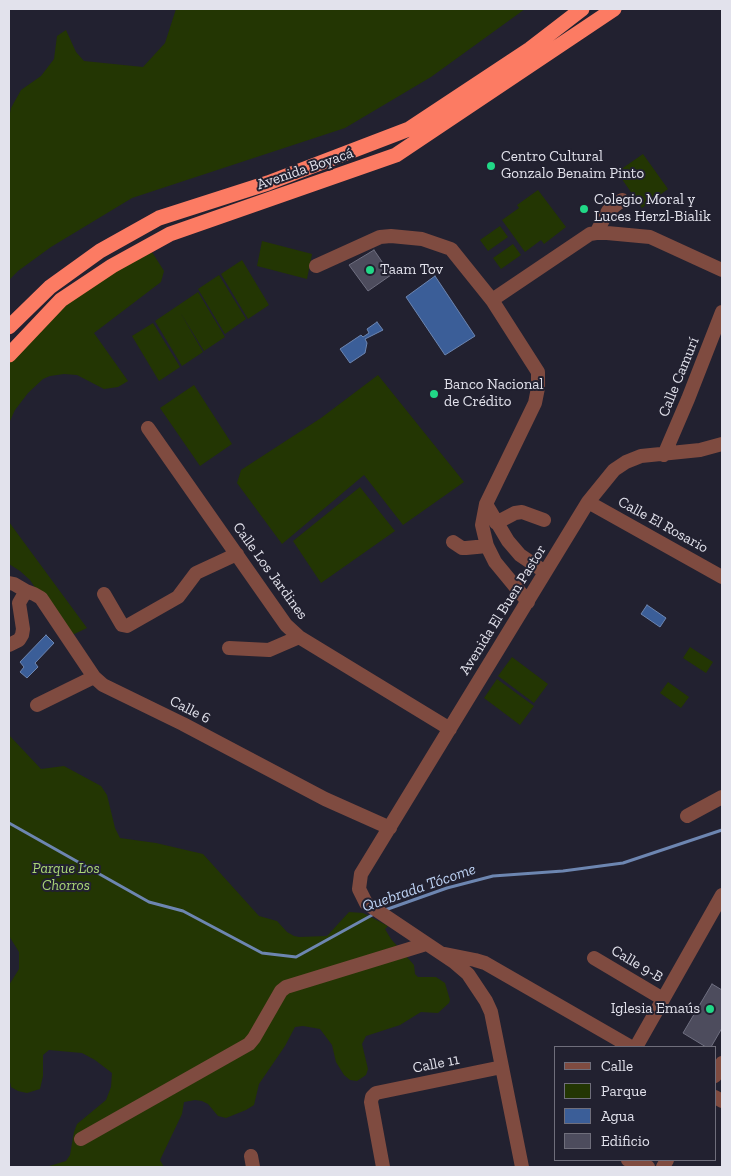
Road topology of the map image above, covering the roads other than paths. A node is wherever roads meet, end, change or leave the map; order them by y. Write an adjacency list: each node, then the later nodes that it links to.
1 (582, 9): 9 (highway, Avenida Boyacá)
2 (614, 9): 10 (highway, Avenida Boyacá)
3 (622, 200): 4 (street)
4 (596, 233): 6 (street); 7 (street)
5 (316, 266): 7 (street)
6 (722, 270)
7 (492, 300): 15 (street)
8 (722, 312): 13 (street, Calle Camurí)
9 (9, 327)
10 (9, 355)
11 (148, 428): 20 (street, Calle Los Jardines)
12 (722, 444): 13 (street, Avenida El Buen Pastor)
13 (664, 455): 14 (street, Avenida El Buen Pastor)
14 (588, 502): 21 (street, Avenida El Buen Pastor); 22 (street, Calle El Rosario)
15 (486, 504): 17 (street); 19 (street)
16 (544, 520): 17 (street)
17 (496, 523): 21 (street)
18 (453, 542): 19 (street)
19 (487, 546): 26 (street)
20 (237, 554): 24 (street); 27 (street, Calle Los Jardines)
21 (546, 572): 26 (street, Avenida El Buen Pastor)
22 (722, 577)
23 (9, 583): 25 (street, Calle 6)
24 (104, 594)
25 (18, 599): 28 (street); 30 (street, Calle 6)
26 (528, 602): 32 (street, Avenida El Buen Pastor)
27 (299, 637): 29 (street); 32 (street, Calle Los Jardines)
28 (9, 645)
29 (229, 648)
30 (94, 677): 31 (street); 35 (street, Calle 6)
31 (37, 705)
32 (450, 728): 35 (street, Avenida El Buen Pastor)
33 (722, 797): 34 (street)
34 (687, 816)
35 (390, 828): 37 (street, Avenida El Buen Pastor)
36 (722, 895): 40 (street)
37 (426, 944): 38 (street); 46 (street)
38 (440, 953): 41 (street); 44 (street)
39 (594, 958): 40 (street, Calle 9-B)
40 (663, 999): 42 (street)
41 (629, 1046)
42 (637, 1046)
43 (722, 1063): 45 (street)
44 (502, 1068): 48 (street, Calle 11); 49 (street)
45 (716, 1074)
46 (81, 1139)
47 (631, 1161): 50 (street)
48 (383, 1167)
49 (522, 1167)
50 (648, 1167)

